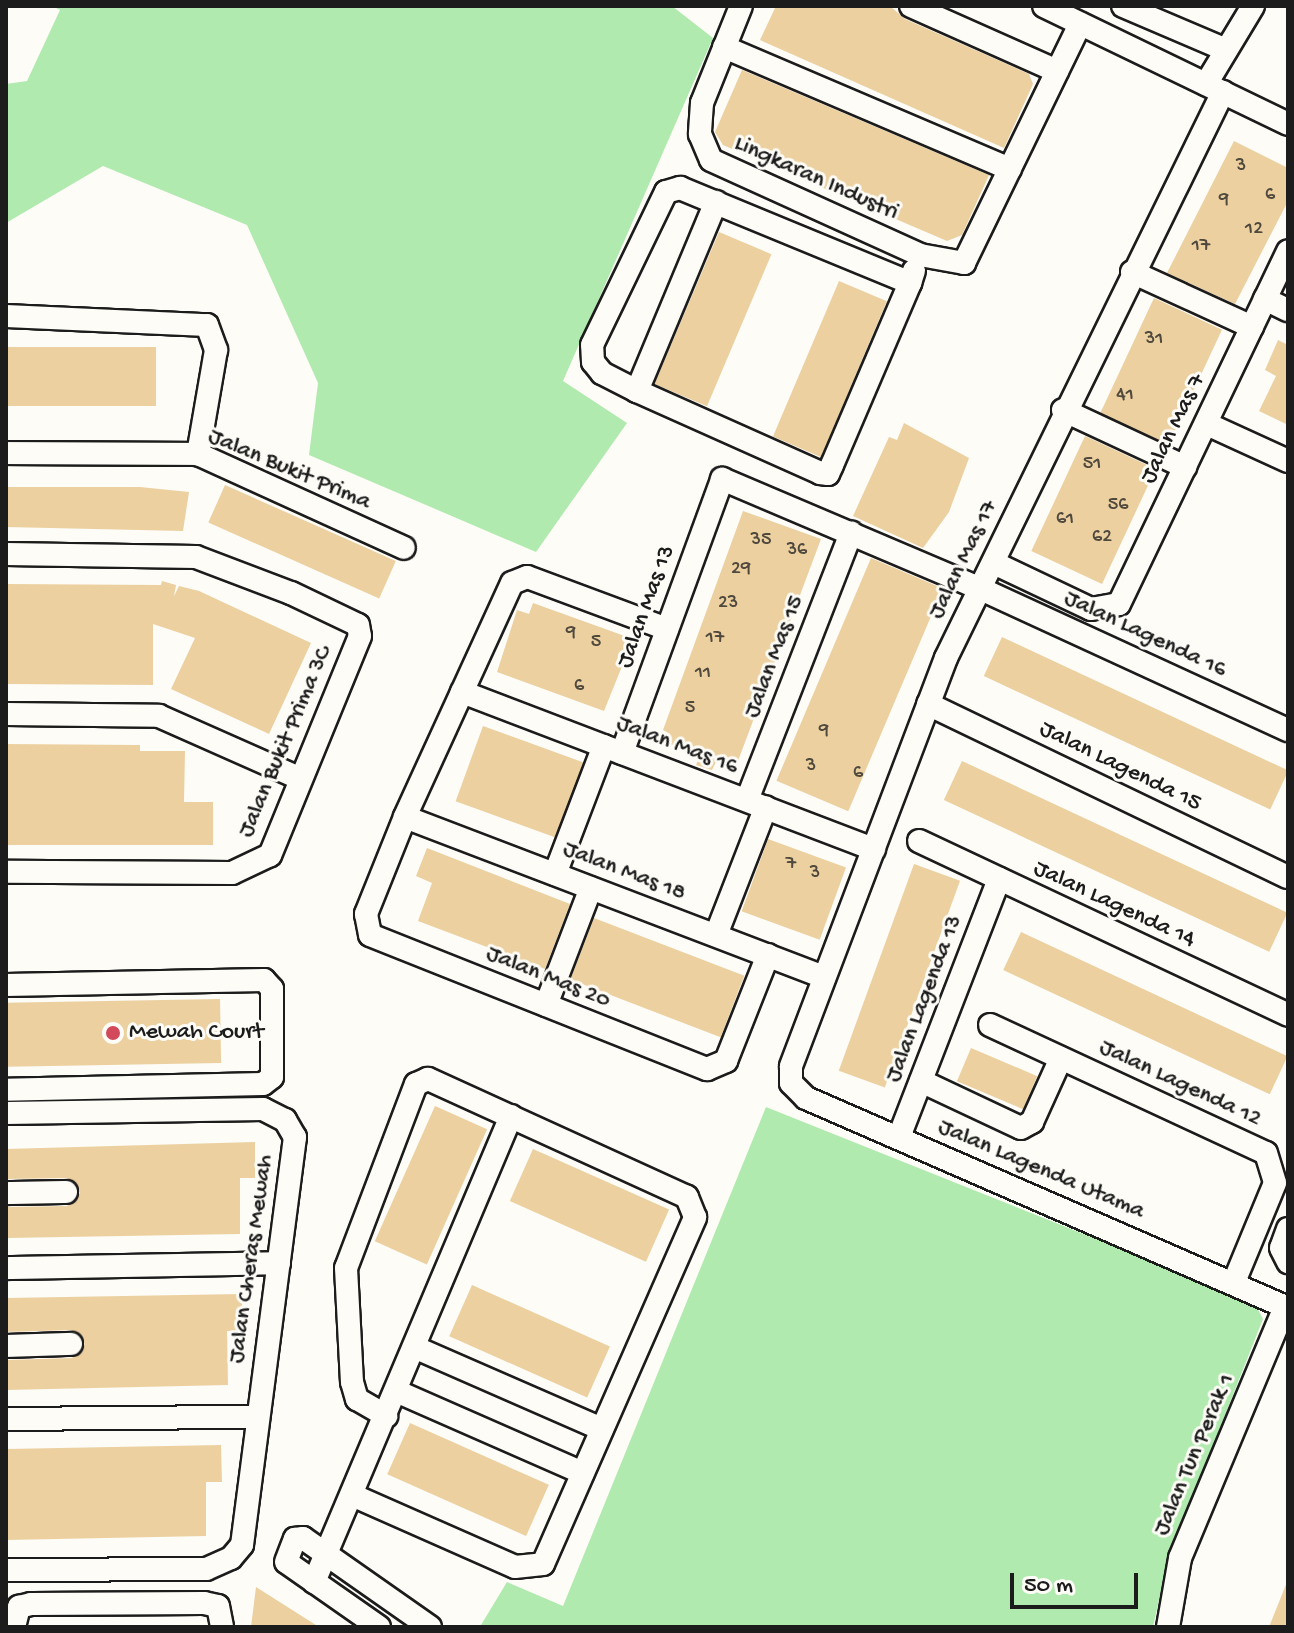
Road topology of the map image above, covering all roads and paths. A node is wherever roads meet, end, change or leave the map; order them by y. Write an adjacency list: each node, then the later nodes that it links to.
1 (741, 6): 7 (street, Lingkaran Industri)
2 (911, 6): 9 (street)
3 (1044, 6): 6 (street)
4 (1123, 6): 8 (street)
5 (1253, 6): 8 (street, Jalan Mas 17)
6 (1080, 24): 9 (street); 10 (street)
7 (724, 47): 12 (street); 15 (street, Lingkaran Industri)
8 (1226, 50): 10 (street, Jalan Mas 17)
9 (1057, 71): 12 (street)
10 (1214, 88): 11 (street); 16 (street, Jalan Mas 17)
11 (1288, 124)
12 (1010, 169): 15 (street, Lingkaran Industri)
13 (716, 202): 17 (street); 22 (street); 22 (street)
14 (1288, 251): 18 (street, Jalan Mas 7)
15 (920, 255): 17 (street)
16 (1132, 272): 21 (street); 23 (street, Jalan Mas 17)
17 (910, 283): 22 (street)
18 (1265, 299): 19 (street); 21 (street, Jalan Mas 7)
19 (1288, 310)
20 (6, 316): 26 (street)
21 (1252, 327): 24 (street, Jalan Mas 7)
22 (637, 391)
23 (1063, 410): 28 (street); 33 (street, Jalan Mas 17)
24 (1207, 424): 27 (street); 28 (street, Jalan Mas 7)
25 (6, 453): 26 (street, Jalan Bukit Prima)
26 (198, 454): 31 (street, Jalan Bukit Prima)
27 (1288, 461)
28 (1185, 467): 33 (street, Jalan Mas 7)
29 (722, 479): 30 (street, Jalan Lagenda 16); 35 (street, Jalan Mas 13)
30 (851, 533): 34 (street, Jalan Lagenda 16); 42 (street, Jalan Mas 15)
31 (404, 548)
32 (6, 554): 41 (street, Jalan Bukit Prima 3C)
33 (994, 563): 34 (street, Jalan Mas 17)
34 (979, 588): 37 (street, Jalan Mas 17); 39 (street, Jalan Lagenda 16)
35 (667, 629): 36 (street); 40 (street, Jalan Mas 13)
36 (462, 692): 40 (street, Jalan Mas 16); 43 (street)
37 (928, 704): 45 (street, Jalan Mas 17); 48 (street, Jalan Lagenda 15)
38 (6, 714): 41 (street)
39 (1288, 730)
40 (613, 749): 42 (street, Jalan Mas 16); 47 (street, Jalan Mas 13)
41 (299, 778): 46 (street, Jalan Bukit Prima 3C)
42 (757, 804): 45 (street, Jalan Mas 16); 51 (street, Jalan Mas 15)
43 (405, 817): 47 (street, Jalan Mas 18); 55 (street, Jalan Mas 20)
44 (919, 841): 49 (street, Jalan Lagenda 14)
45 (874, 849): 53 (street, Jalan Mas 17)
46 (6, 872)
47 (555, 874): 50 (street, Jalan Mas 18)
48 (1288, 877)
49 (999, 879): 56 (street, Jalan Lagenda 14); 60 (street, Jalan Lagenda 13)
50 (591, 888): 51 (street, Jalan Mas 18); 55 (street)
51 (716, 935): 52 (street, Jalan Mas 18)
52 (768, 955): 53 (street, Jalan Mas 18); 55 (street, Jalan Mas 20)
53 (825, 977): 59 (street, Jalan Mas 17)
54 (6, 985): 61 (street)
55 (546, 1005)
56 (1288, 1015)
57 (990, 1025): 58 (street, Jalan Lagenda 12)
58 (1061, 1058): 60 (street); 71 (street, Jalan Lagenda 12)
59 (791, 1067): 64 (street, Jalan Lagenda Utama)
60 (921, 1081): 64 (street, Jalan Lagenda 13)
61 (6, 1090)
62 (6, 1113): 69 (street, Jalan Cheras Mewah)
63 (511, 1116): 75 (street); 77 (street); 80 (street)
64 (899, 1137): 71 (street, Jalan Lagenda Utama)
65 (66, 1192): 66 (street)
66 (6, 1193)
67 (1288, 1229): 68 (street)
68 (1288, 1262)
69 (279, 1263): 70 (street); 78 (street, Jalan Cheras Mewah)
70 (6, 1268)
71 (1234, 1282): 72 (street, Jalan Lagenda Utama)
72 (1286, 1308): 90 (street, Jalan Tun Perak 1)
73 (71, 1344): 74 (street)
74 (6, 1346)
75 (414, 1347): 76 (street); 80 (street)
76 (396, 1391): 77 (street); 81 (street)
77 (386, 1416): 82 (street)
78 (257, 1417): 79 (street); 84 (street, Jalan Cheras Mewah)
79 (6, 1419)
80 (602, 1429): 81 (street)
81 (583, 1473): 82 (street)
82 (352, 1495): 83 (street)
83 (327, 1556): 85 (street); 85 (street); 89 (street)
84 (6, 1570)
85 (314, 1582): 88 (street)
86 (14, 1627): 87 (street)
87 (222, 1627)
88 (379, 1627)
89 (430, 1627)
90 (1168, 1627)

